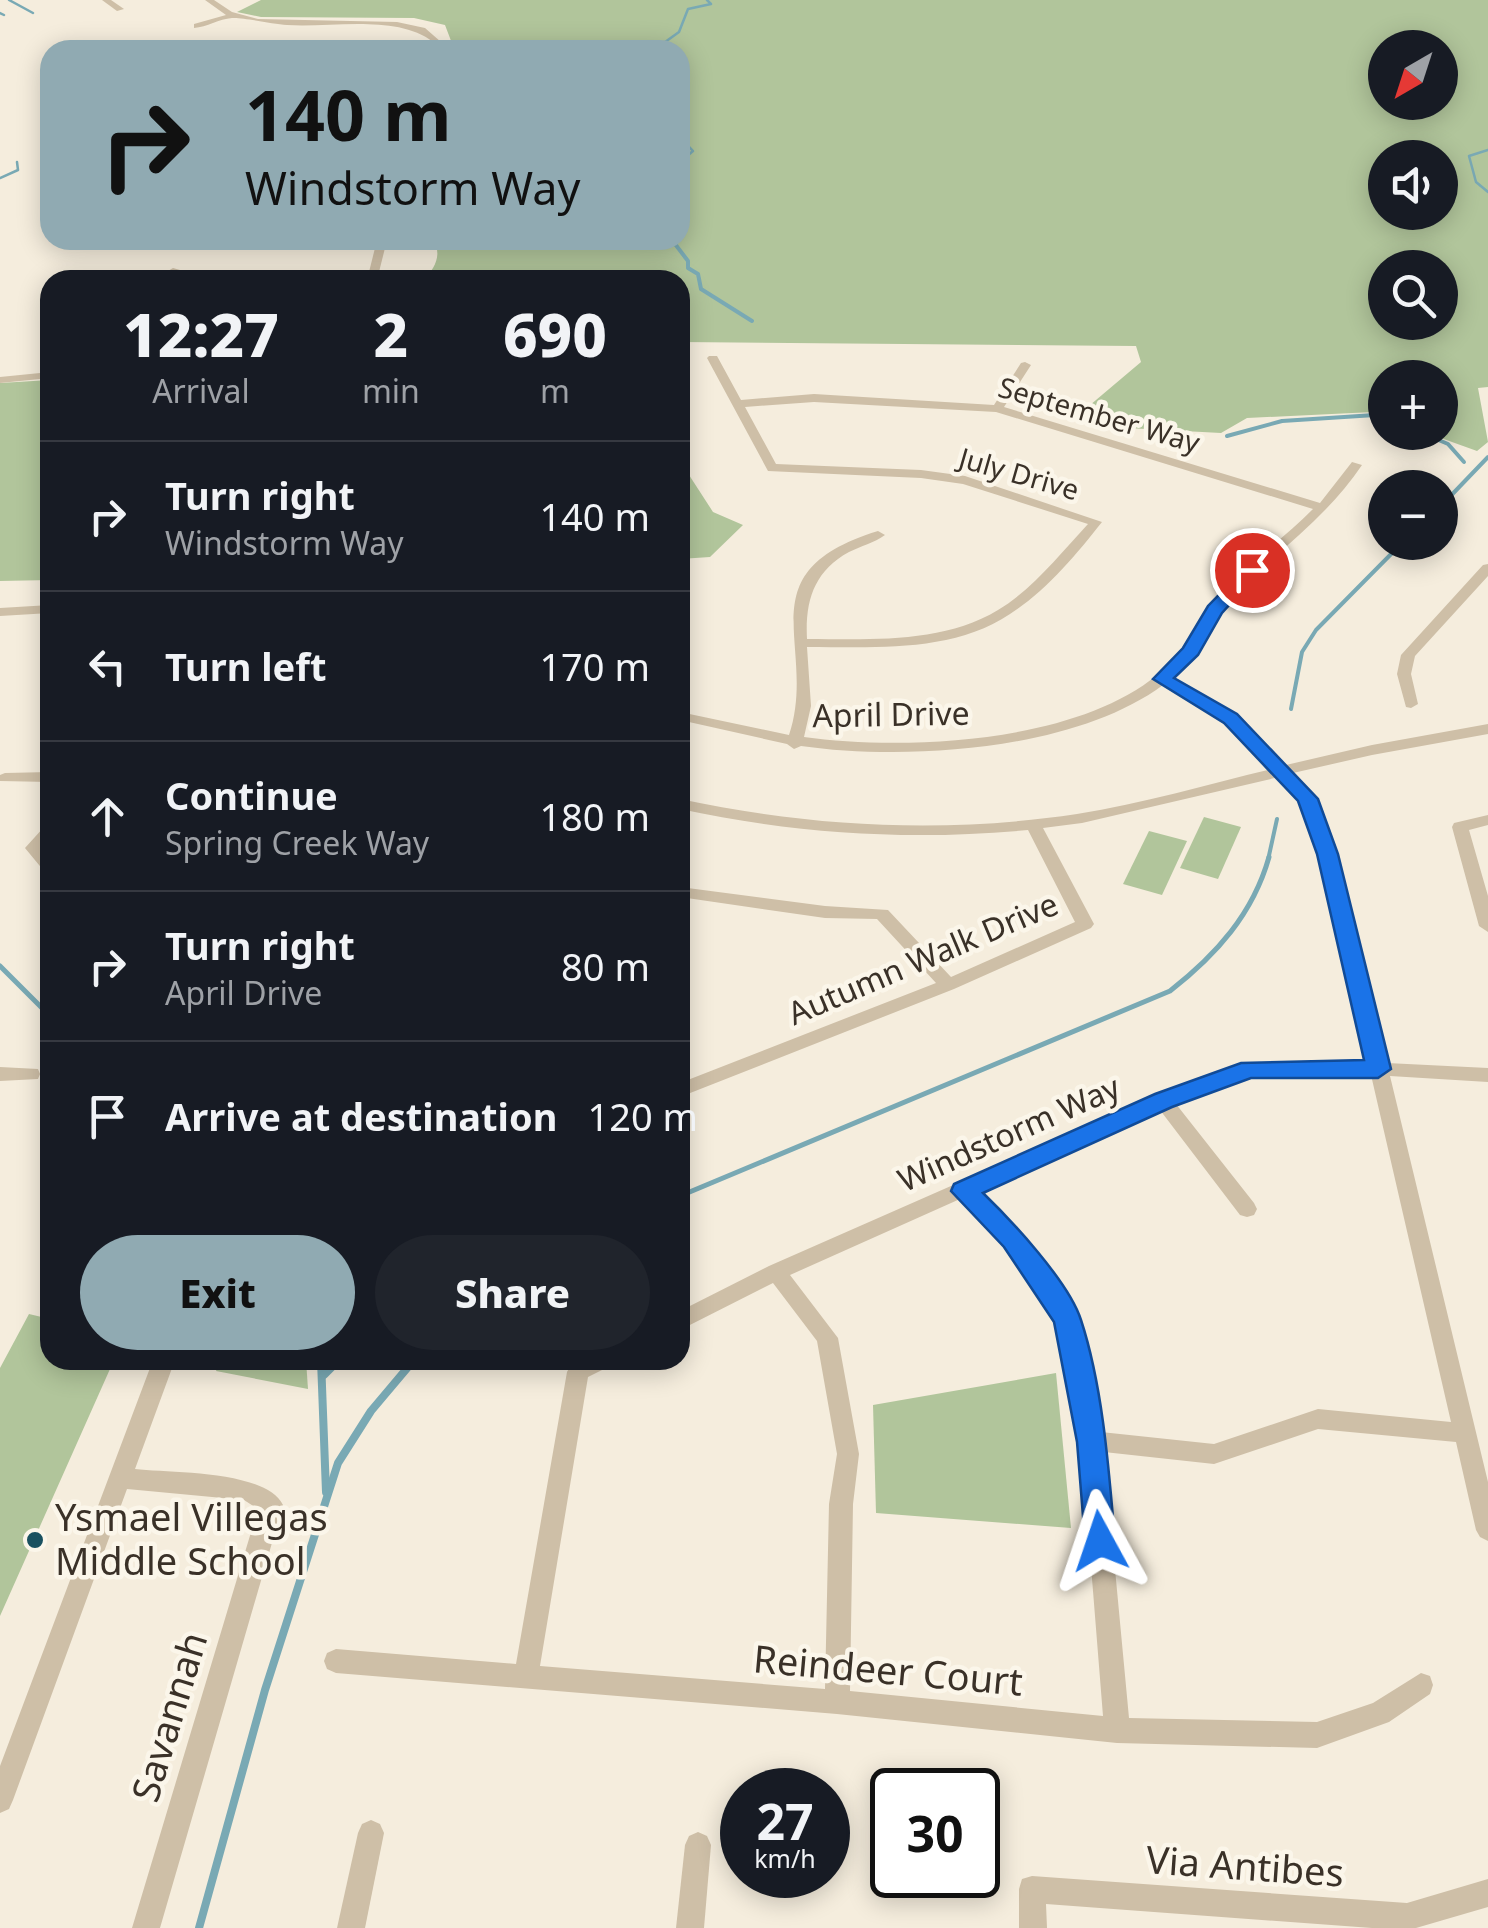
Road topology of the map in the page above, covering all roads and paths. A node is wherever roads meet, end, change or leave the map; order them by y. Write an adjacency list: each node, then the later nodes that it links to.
1 (106, 0): 3 (street)
2 (209, 0): 4 (street)
3 (120, 9)
4 (233, 15): 5 (street); 6 (street)
5 (198, 26)
6 (435, 40)
7 (713, 358): 11 (street)
8 (1025, 365): 12 (street)
9 (40, 376): 10 (street)
10 (0, 380)
11 (738, 404): 12 (street, September Way); 19 (street, July Drive)
12 (998, 409): 14 (street, September Way)
13 (1356, 466): 14 (street, April Drive)
14 (1322, 508): 20 (street, April Drive)
15 (878, 535): 19 (street)
16 (1486, 572): 21 (street)
17 (40, 609): 18 (street)
18 (0, 612)
19 (801, 642): 24 (street)
20 (1162, 679): 24 (street, April Drive); 25 (street)
21 (1411, 704)
22 (690, 718): 24 (street, April Drive)
23 (1488, 729): 25 (street)
24 (794, 744)
25 (1283, 772): 30 (street); 34 (street)
26 (40, 777): 27 (street)
27 (5, 778)
28 (690, 806): 30 (street)
29 (1488, 820): 32 (street)
30 (1034, 826): 33 (street, Autumn Walk Drive)
31 (690, 893): 33 (street)
32 (1488, 926)
33 (948, 984): 38 (street, Autumn Walk Drive)
34 (1378, 1069): 37 (street, Windstorm Way); 39 (street, Windstorm Way); 46 (street)
35 (0, 1074): 36 (street)
36 (31, 1074)
37 (1488, 1075)
38 (690, 1086)
39 (1164, 1101): 40 (street, Windstorm Way); 41 (street)
40 (964, 1191): 42 (street, Windstorm Way); 47 (street)
41 (1247, 1209)
42 (776, 1272): 43 (street, Windstorm Way); 53 (street)
43 (690, 1316)
44 (160, 1370): 48 (street)
45 (582, 1370): 51 (street)
46 (1465, 1432): 47 (street); 49 (street)
47 (1092, 1442): 54 (street)
48 (120, 1478): 55 (street); 60 (street, Savannah)
49 (1488, 1530)
50 (336, 1661): 51 (street, Reindeer Court)
51 (526, 1678): 53 (street, Reindeer Court)
52 (1421, 1685): 54 (street, Reindeer Court)
53 (837, 1702): 54 (street, Reindeer Court)
54 (1117, 1730)
55 (0, 1800)
56 (371, 1833): 61 (street)
57 (698, 1845): 62 (street)
58 (1488, 1894): 59 (street, Via Antibes)
59 (1320, 1919): 63 (street, Via Antibes)
60 (146, 1928)
61 (350, 1928)
62 (690, 1928)
63 (1033, 1928)

